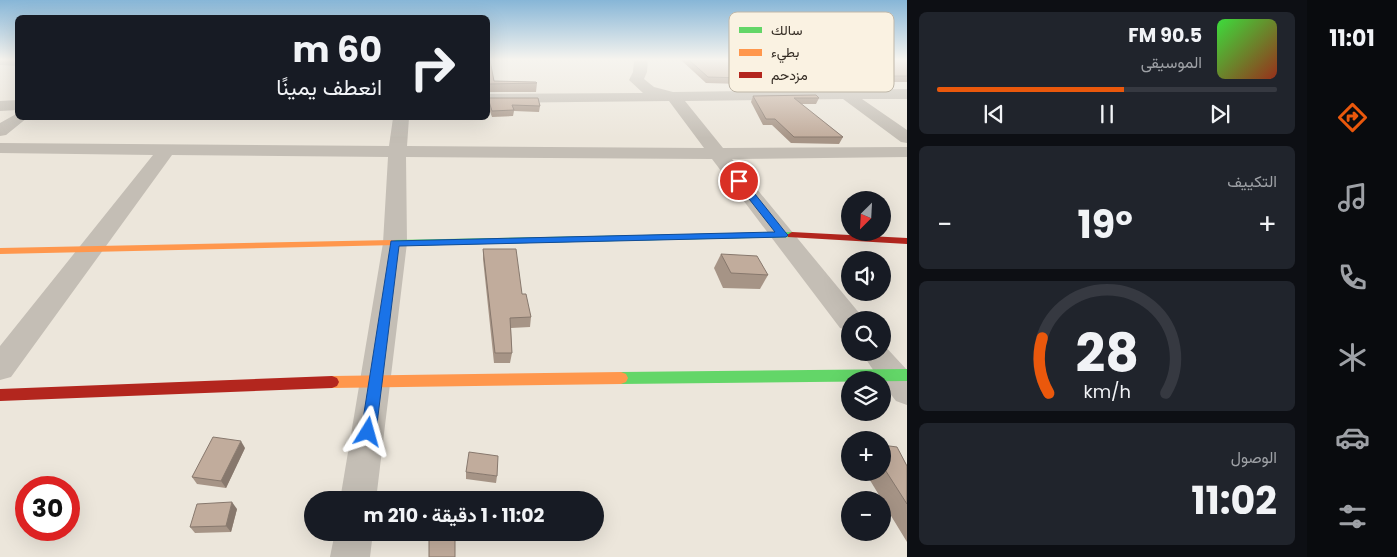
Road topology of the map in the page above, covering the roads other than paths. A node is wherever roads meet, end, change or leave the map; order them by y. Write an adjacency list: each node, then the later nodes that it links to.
1 (644, 86): 5 (street)
2 (842, 92): 3 (street)
3 (845, 94): 4 (street); 5 (street); 12 (street)
4 (907, 94)
5 (673, 97): 6 (street); 17 (street)
6 (490, 99)
7 (15, 105): 8 (street)
8 (0, 106)
9 (15, 120): 11 (street)
10 (401, 120): 15 (street)
11 (0, 132)
12 (907, 138)
13 (0, 148): 14 (street)
14 (166, 150): 15 (street); 21 (street)
15 (397, 151): 17 (street); 20 (street)
16 (907, 152): 17 (street)
17 (718, 154): 18 (street)
18 (782, 235): 19 (street); 20 (street); 23 (street)
19 (907, 241)
20 (394, 243): 21 (street); 26 (street)
21 (90, 249): 22 (street); 25 (street)
22 (0, 251)
23 (842, 311)
24 (883, 361): 27 (street)
25 (0, 368)
26 (375, 380): 27 (street); 28 (street); 29 (street)
27 (902, 381)
28 (0, 395)
29 (359, 491)
30 (353, 541): 31 (street)
31 (350, 557)

